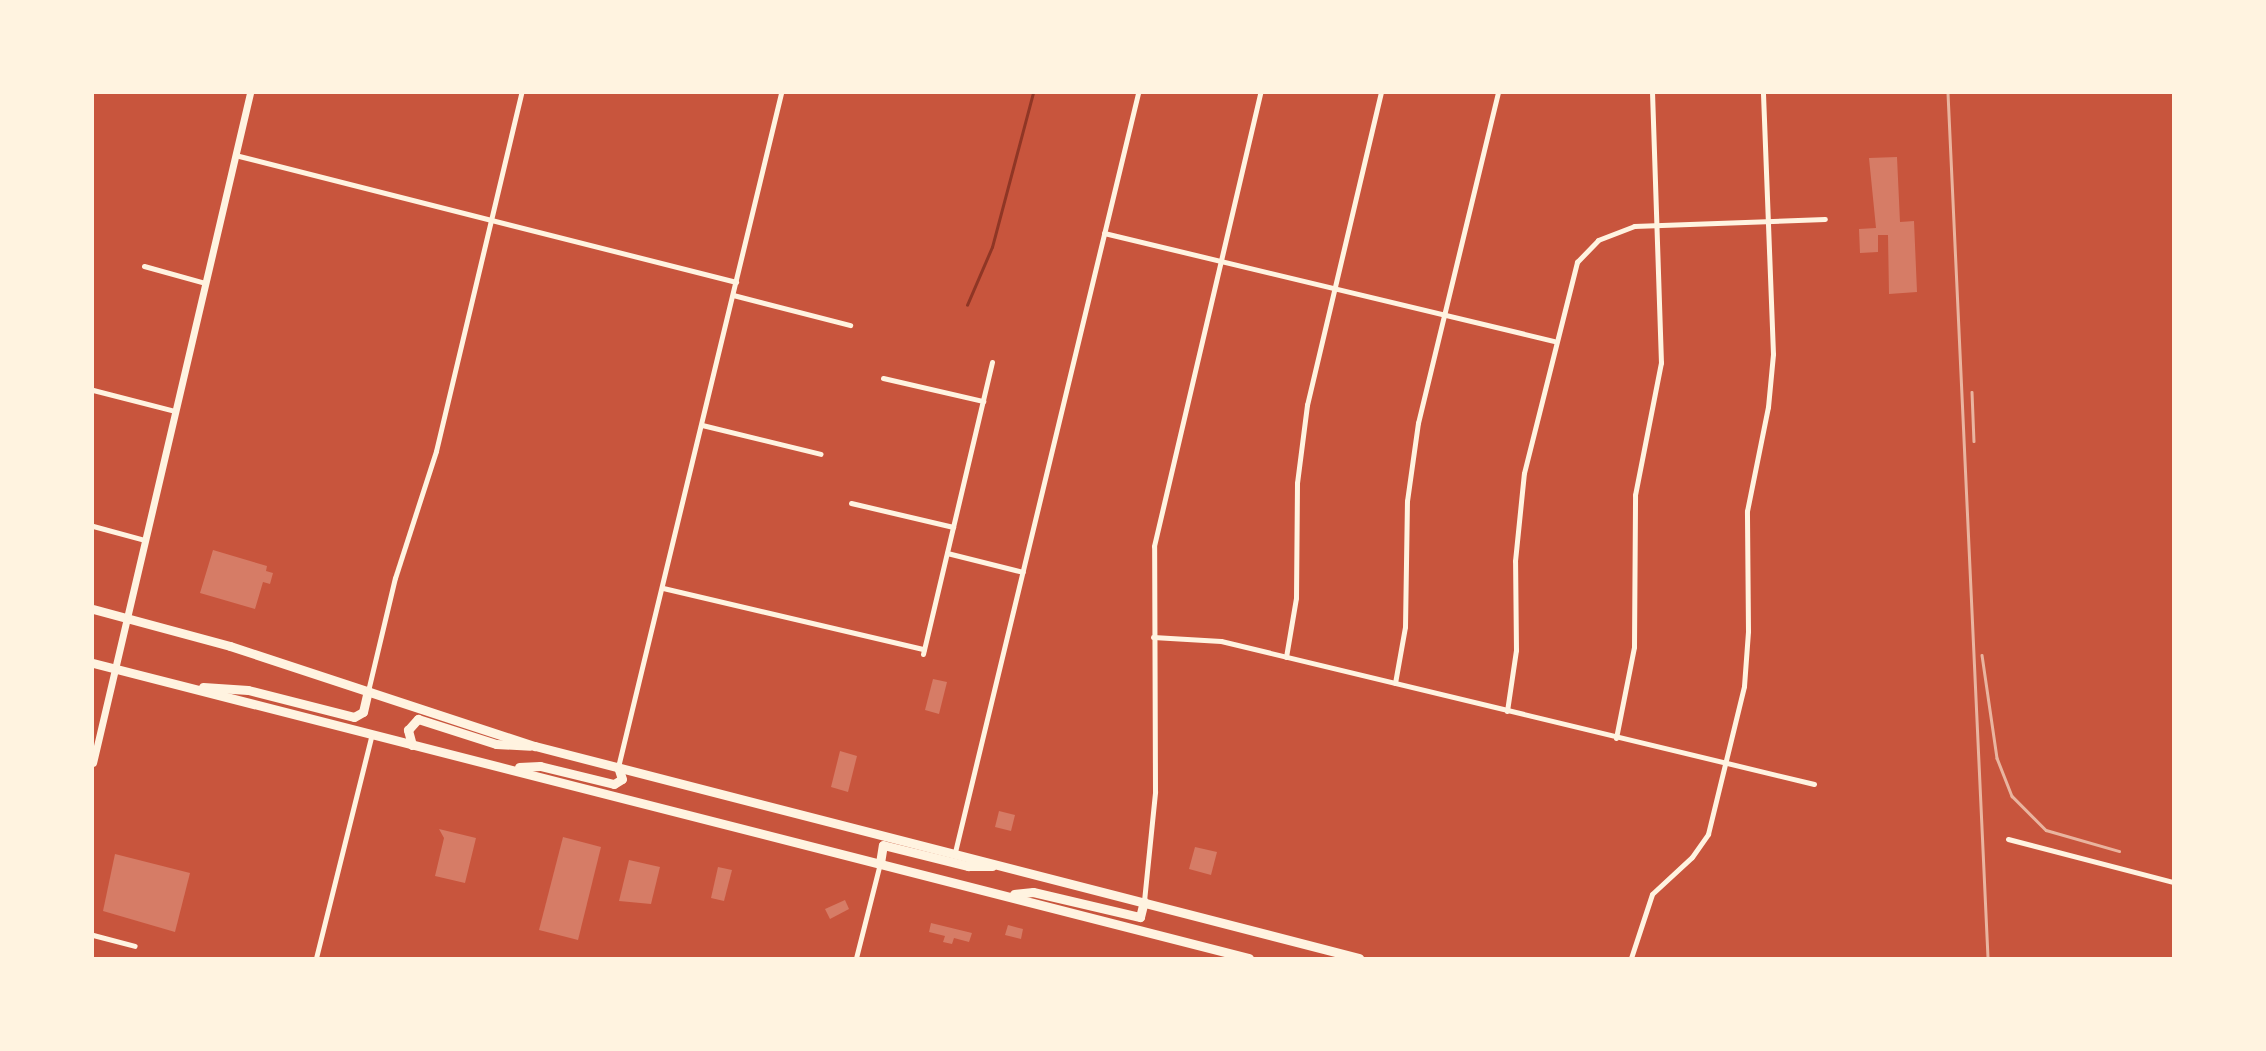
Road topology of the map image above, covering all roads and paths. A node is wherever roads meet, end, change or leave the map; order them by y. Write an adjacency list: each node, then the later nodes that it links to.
1 (250, 93): 10 (street)
2 (521, 93): 12 (street)
3 (781, 93): 19 (street)
4 (1138, 93): 15 (street)
5 (1260, 93): 16 (street)
6 (1381, 93): 20 (street)
7 (1498, 93): 22 (street)
8 (1652, 93): 14 (street)
9 (1763, 93): 13 (street)
10 (235, 155): 12 (street); 18 (street)
11 (1825, 219): 13 (street)
12 (491, 220): 19 (street); 47 (street)
13 (1768, 221): 14 (street); 54 (street)
14 (1657, 226): 24 (street); 50 (street)
15 (1104, 233): 16 (street); 37 (street)
16 (1219, 260): 20 (street); 41 (street)
17 (144, 266): 18 (street)
18 (205, 282): 29 (street)
19 (736, 282): 21 (street)
20 (1334, 288): 22 (street); 42 (street)
21 (733, 295): 23 (street); 30 (street)
22 (1444, 315): 24 (street); 45 (street)
23 (850, 326)
24 (1554, 341): 48 (street)
25 (992, 362): 28 (street)
26 (883, 378): 28 (street)
27 (93, 390): 29 (street)
28 (983, 401): 34 (street)
29 (175, 411): 35 (street)
30 (702, 425): 31 (street); 38 (street)
31 (821, 454)
32 (851, 503): 34 (street)
33 (93, 526): 35 (street)
34 (953, 527): 36 (street)
35 (145, 540): 40 (street)
36 (947, 553): 37 (street); 38 (street)
37 (1023, 572): 59 (street)
38 (663, 588): 56 (street)
39 (93, 609): 40 (main road)
40 (128, 618): 44 (street); 47 (main road)
41 (1153, 637): 42 (street); 64 (street)
42 (1286, 657): 45 (street)
43 (93, 663): 44 (main road)
44 (117, 669): 46 (main road); 53 (street)
45 (1395, 683): 48 (street)
46 (187, 687): 47 (main road); 49 (main road)
47 (368, 691): 52 (main road)
48 (1507, 711): 50 (street)
49 (372, 734): 51 (main road); 67 (street)
50 (1616, 737): 54 (street)
51 (412, 745): 52 (main road); 55 (main road)
52 (535, 746): 56 (main road)
53 (93, 763)
54 (1726, 764): 57 (street); 71 (street)
55 (507, 767): 56 (main road); 60 (main road)
56 (618, 767): 59 (main road)
57 (1814, 784)
58 (2008, 839): 62 (street)
59 (955, 852): 61 (main road)
60 (880, 863): 61 (main road); 63 (main road); 68 (street)
61 (1004, 865): 64 (main road)
62 (2173, 881)
63 (1005, 895): 64 (main road); 69 (main road)
64 (1144, 901): 70 (main road)
65 (93, 935): 66 (street)
66 (135, 946)
67 (316, 958)
68 (856, 958)
69 (1249, 958)
70 (1359, 958)
71 (1631, 958)

